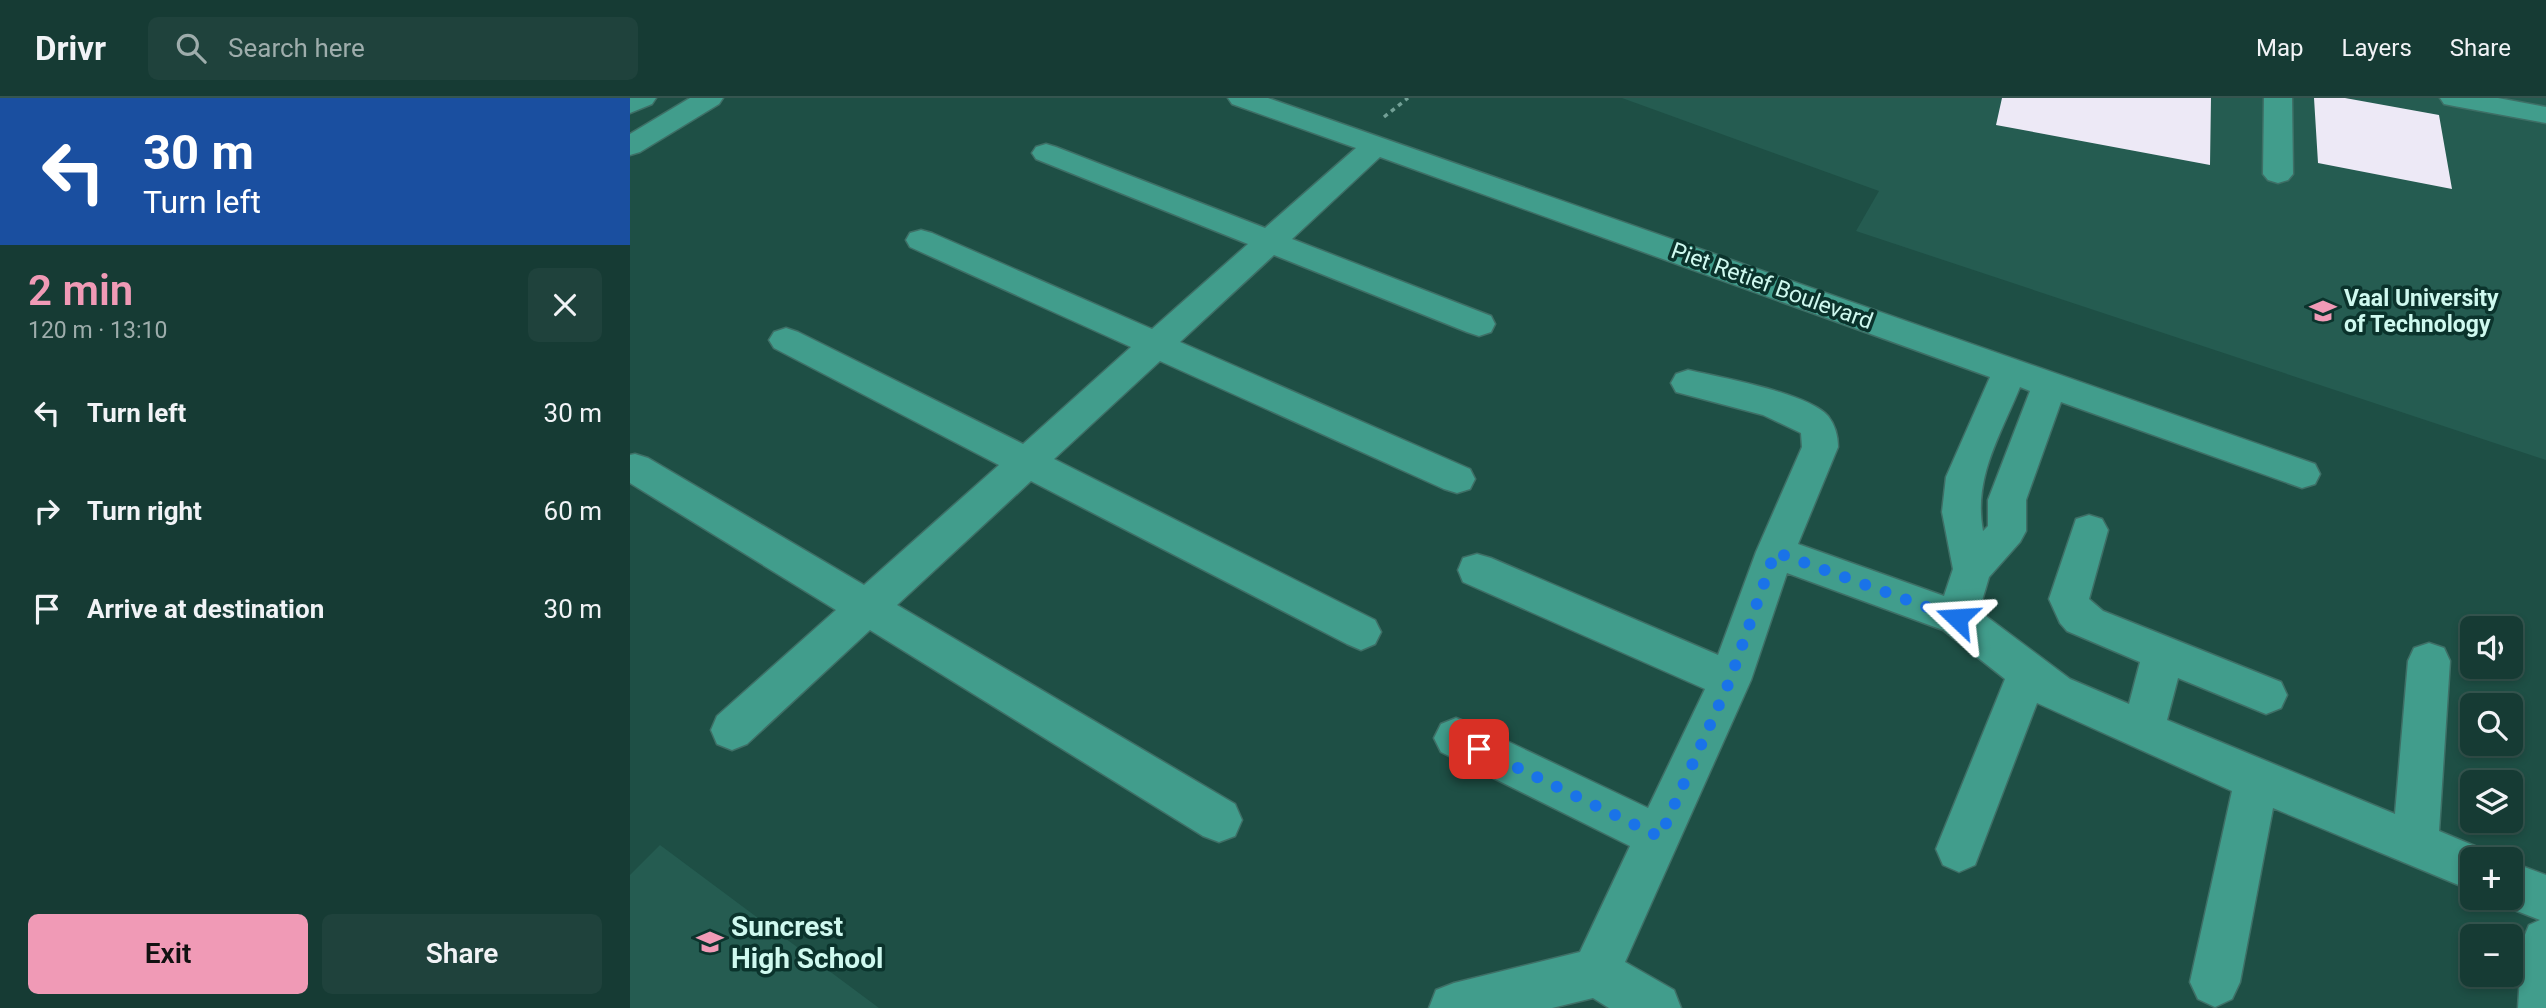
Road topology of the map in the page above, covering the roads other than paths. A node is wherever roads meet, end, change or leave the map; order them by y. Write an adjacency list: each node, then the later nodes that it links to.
1 (642, 98): 6 (street)
2 (709, 98): 9 (street)
3 (1242, 98): 8 (street, Piet Retief Boulevard)
4 (2278, 98): 11 (street)
5 (2454, 98): 7 (street)
6 (630, 105)
7 (2546, 115)
8 (1376, 145): 13 (street); 17 (street, Piet Retief Boulevard)
9 (630, 146)
10 (1046, 153): 13 (street)
11 (2278, 174)
12 (921, 240): 16 (street)
13 (1270, 242): 14 (street); 16 (street)
14 (1479, 324)
15 (786, 340): 20 (street)
16 (1156, 345): 20 (street); 23 (street)
17 (2010, 370): 19 (street, Piet Retief Boulevard); 26 (street)
18 (1688, 383): 25 (street)
19 (2060, 388): 22 (street, Piet Retief Boulevard); 26 (street)
20 (1027, 463): 28 (street); 30 (street)
21 (635, 468): 28 (street)
22 (2302, 474)
23 (1457, 479)
24 (2089, 530): 31 (street)
25 (1775, 552): 29 (street); 34 (street)
26 (1972, 569): 29 (street)
27 (1477, 570): 34 (street)
28 (867, 608): 36 (street); 40 (street)
29 (1957, 618): 33 (street)
30 (1361, 632)
31 (2163, 654): 35 (street); 37 (street)
32 (2429, 661): 42 (street)
33 (2027, 675): 37 (street); 43 (street)
34 (1730, 680): 41 (street)
35 (2266, 695)
36 (732, 730)
37 (2143, 732): 39 (street)
38 (1456, 738): 41 (street)
39 (2256, 780): 42 (street); 49 (street)
40 (1219, 820)
41 (1660, 837): 48 (street)
42 (2415, 844): 44 (street)
43 (1959, 849)
44 (2460, 863)
45 (2523, 890): 46 (street)
46 (2546, 899)
47 (2546, 942): 52 (street)
48 (1602, 971): 50 (street); 51 (street)
49 (2215, 982)
50 (1454, 1008)
51 (1656, 1008)
52 (2543, 1008)

